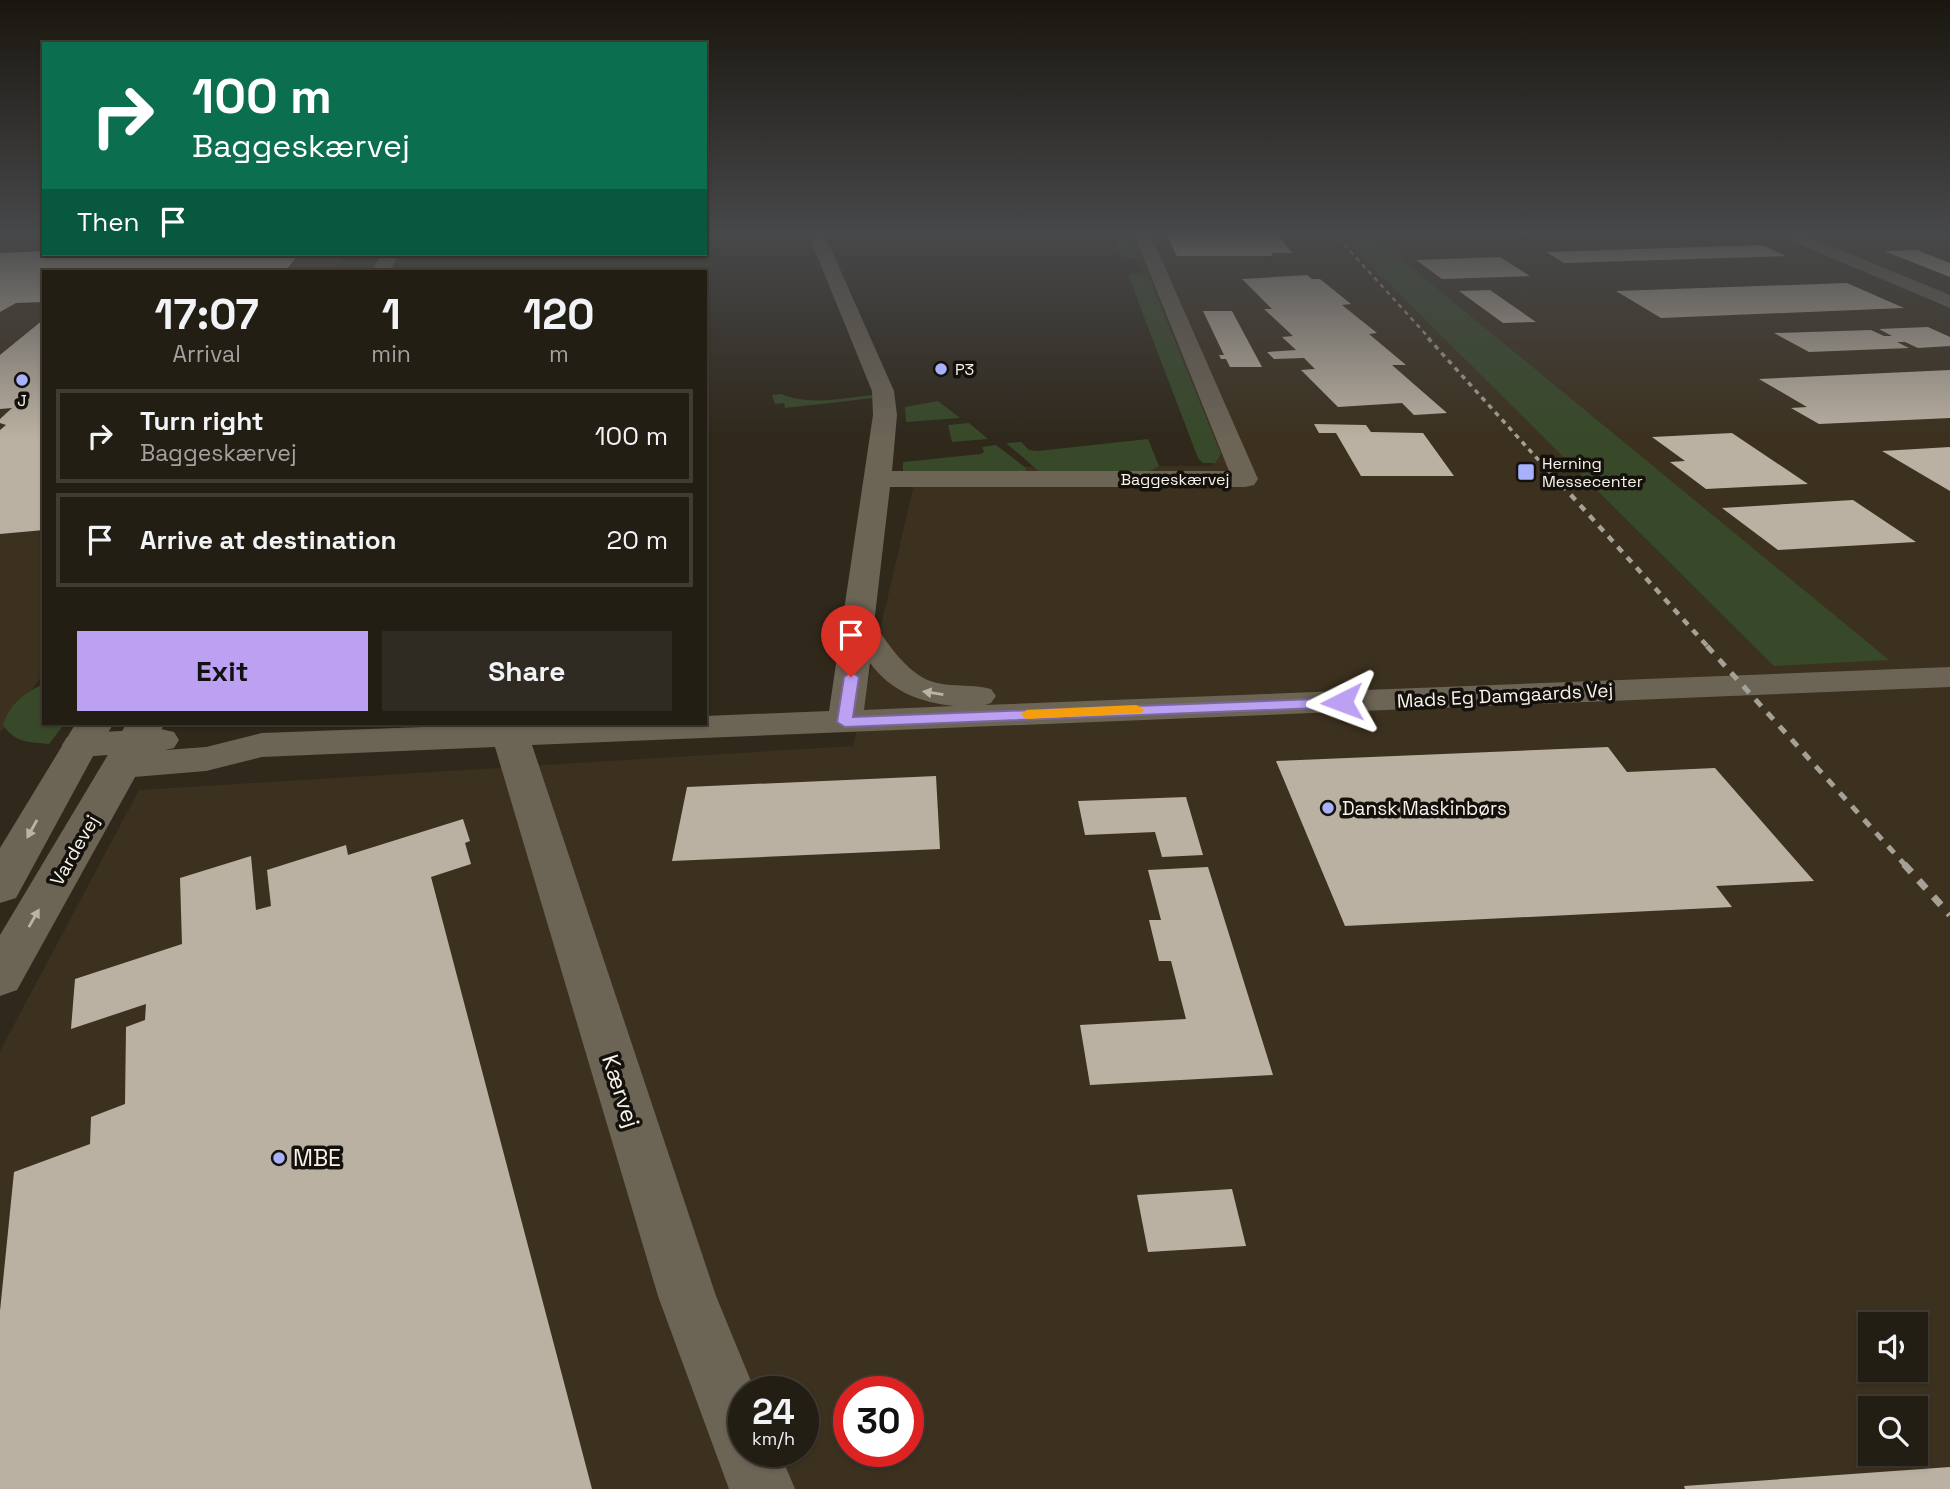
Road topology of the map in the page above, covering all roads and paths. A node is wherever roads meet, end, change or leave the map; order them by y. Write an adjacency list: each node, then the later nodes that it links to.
1 (845, 300): 3 (street)
2 (1170, 300): 3 (street, Baggeskærvej)
3 (878, 479): 4 (street)
4 (859, 626): 6 (street, one-way to 4); 7 (street)
5 (1950, 677): 6 (street, Mads Eg Damgaards Vej)
6 (1318, 704): 7 (street, Mads Eg Damgaards Vej)
7 (845, 722): 8 (street, Mads Eg Damgaards Vej)
8 (510, 735): 9 (street, Mads Eg Damgaards Vej); 13 (street, Kærvej)
9 (135, 744): 10 (street, Mads Eg Damgaards Vej); 12 (street, Vardevej, one-way to 9)
10 (80, 746): 11 (street, one-way to 11)
11 (0, 887)
12 (0, 976)
13 (728, 1402)
14 (753, 1467): 15 (street)
15 (762, 1489)

